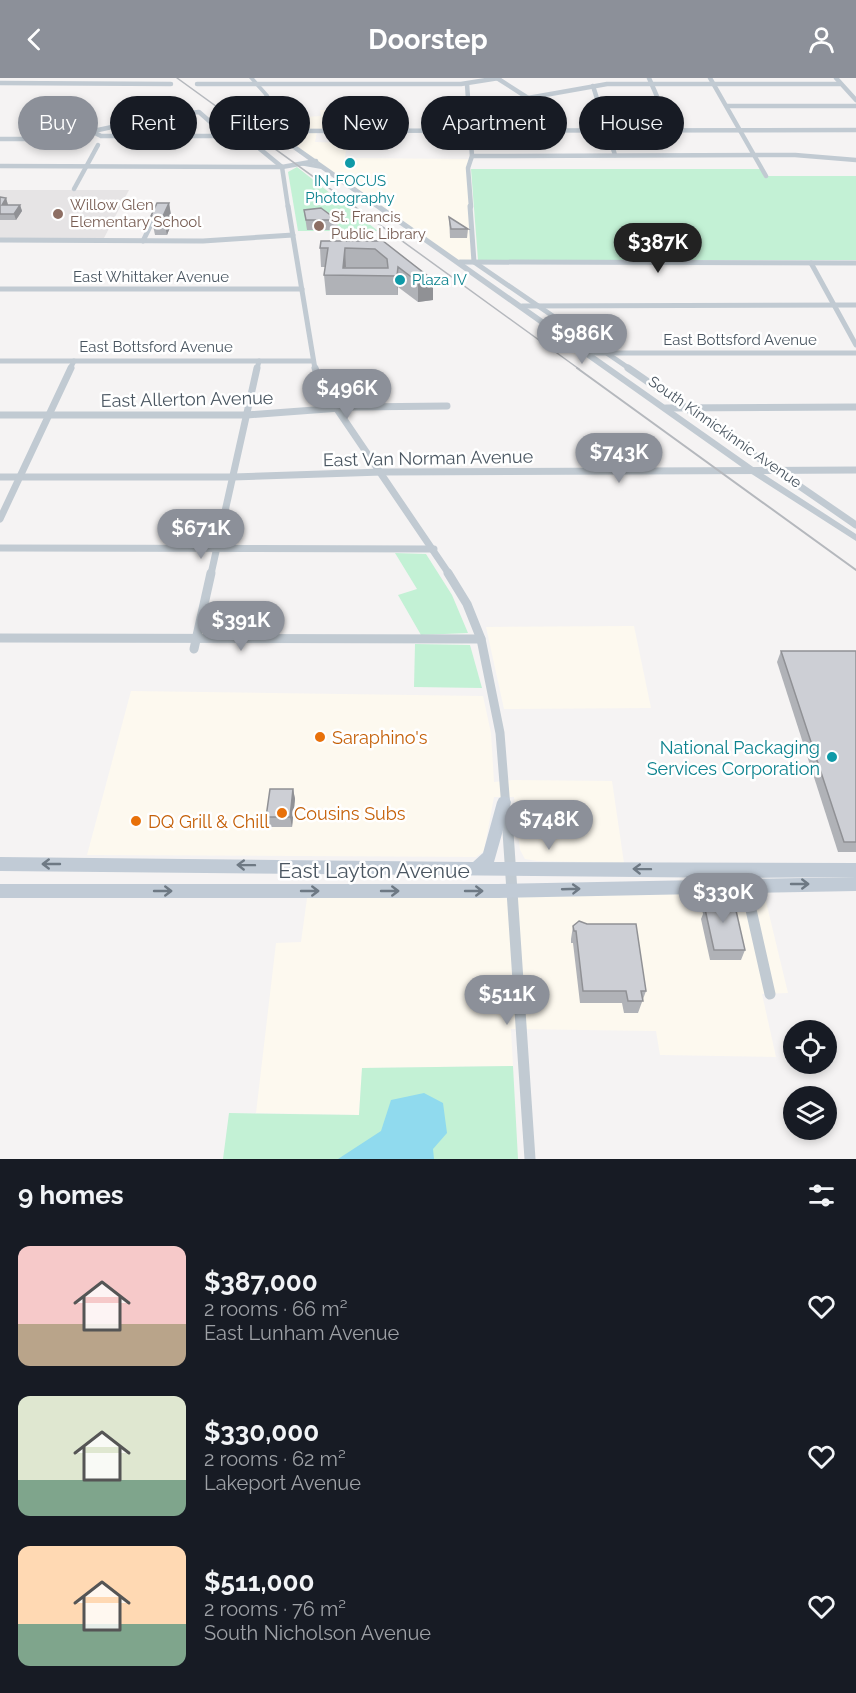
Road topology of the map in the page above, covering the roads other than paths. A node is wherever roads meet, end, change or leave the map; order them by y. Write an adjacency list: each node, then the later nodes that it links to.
1 (251, 78): 9 (street)
2 (498, 78): 10 (street); 17 (street)
3 (649, 78): 11 (street)
4 (710, 78): 12 (street)
5 (836, 78): 13 (street)
6 (0, 83): 7 (street)
7 (171, 84)
8 (197, 84): 9 (street)
9 (256, 84): 10 (street); 15 (street)
10 (467, 84): 16 (street)
11 (651, 84): 12 (street); 14 (street); 20 (street)
12 (714, 84): 13 (street); 22 (street)
13 (840, 84): 21 (street)
14 (593, 86): 18 (street); 19 (street)
15 (265, 96)
16 (468, 96)
17 (525, 96)
18 (539, 96)
19 (596, 96)
20 (656, 96)
21 (856, 100)
22 (727, 106): 23 (street); 25 (street)
23 (856, 106)
24 (209, 121): 27 (street)
25 (740, 130): 26 (street); 30 (street); 41 (street)
26 (856, 130)
27 (98, 131)
28 (310, 131): 29 (street)
29 (421, 131)
30 (684, 131)
31 (98, 134): 32 (street)
32 (209, 136)
33 (18, 138): 34 (street)
34 (0, 139)
35 (96, 150): 48 (street)
36 (261, 150): 49 (street)
37 (299, 150): 45 (street, South Kinnickinnic Avenue)
38 (472, 150): 42 (street)
39 (613, 150): 40 (street)
40 (615, 155): 41 (street); 42 (street)
41 (754, 155): 44 (street); 51 (street)
42 (472, 158): 43 (street); 58 (street)
43 (463, 160)
44 (856, 160)
45 (316, 161): 46 (street); 50 (street, South Kinnickinnic Avenue)
46 (301, 164): 49 (street); 50 (street)
47 (0, 166): 48 (street)
48 (88, 166): 49 (street); 52 (street)
49 (282, 167): 54 (street)
50 (326, 168): 57 (street, South Kinnickinnic Avenue)
51 (766, 176)
52 (74, 189)
53 (164, 207): 56 (street)
54 (293, 235): 56 (street); 62 (street)
55 (0, 240): 56 (street)
56 (143, 241)
57 (460, 262): 58 (street); 65 (street, South Kinnickinnic Avenue)
58 (474, 262): 59 (street); 66 (street, South Kinnickinnic Avenue)
59 (811, 263): 60 (street); 63 (street)
60 (856, 263)
61 (0, 289): 62 (street, East Whittaker Avenue)
62 (302, 289): 74 (street)
63 (835, 305): 64 (street); 66 (street); 67 (street)
64 (856, 305)
65 (522, 306): 66 (street); 68 (street, South Kinnickinnic Avenue)
66 (540, 307): 69 (street, South Kinnickinnic Avenue)
67 (856, 345)
68 (588, 353): 69 (street, East Bottsford Avenue); 77 (street, South Kinnickinnic Avenue)
69 (608, 353): 70 (street, East Bottsford Avenue); 78 (street, South Kinnickinnic Avenue)
70 (856, 353)
71 (0, 361): 72 (street, East Bottsford Avenue)
72 (74, 361): 73 (street, East Bottsford Avenue); 81 (street)
73 (260, 361): 74 (street, East Bottsford Avenue); 82 (street)
74 (312, 361): 79 (street)
75 (447, 406): 79 (street, East Allerton Avenue)
76 (856, 407): 78 (street)
77 (666, 408): 78 (street); 83 (street, South Kinnickinnic Avenue)
78 (687, 408): 84 (street, South Kinnickinnic Avenue)
79 (337, 409): 82 (street, East Allerton Avenue); 86 (street)
80 (0, 415): 81 (street, East Allerton Avenue)
81 (48, 415): 82 (street, East Allerton Avenue); 88 (street)
82 (247, 416): 89 (street)
83 (753, 471): 84 (street, East Van Norman Avenue); 86 (street, East Van Norman Avenue); 92 (street, South Kinnickinnic Avenue)
84 (779, 471): 85 (street, East Van Norman Avenue); 91 (street, South Kinnickinnic Avenue)
85 (856, 471)
86 (382, 472): 89 (street, East Van Norman Avenue); 95 (street)
87 (0, 477): 88 (street, East Van Norman Avenue)
88 (20, 477): 89 (street, East Van Norman Avenue); 90 (street)
89 (233, 477): 94 (street)
90 (0, 519)
91 (856, 525)
92 (856, 538)
93 (0, 548): 94 (street)
94 (217, 549): 95 (street); 97 (street)
95 (434, 549): 98 (street)
96 (0, 638): 97 (street)
97 (197, 639): 98 (street); 99 (street)
98 (480, 639): 100 (street)
99 (194, 650)
100 (504, 802): 102 (main road); 103 (street)
101 (0, 864): 102 (main road, East Layton Avenue, one-way to 101)
102 (478, 867): 103 (main road, East Layton Avenue)
103 (510, 867): 105 (main road, East Layton Avenue, one-way to 103); 108 (street)
104 (856, 870): 105 (main road, East Layton Avenue)
105 (743, 878): 106 (main road, East Layton Avenue, one-way to 106); 108 (main road, East Layton Avenue, one-way to 105); 109 (street)
106 (856, 884)
107 (0, 891): 108 (main road, East Layton Avenue, one-way to 108)
108 (512, 891): 110 (street)
109 (770, 994)
110 (530, 1159)

